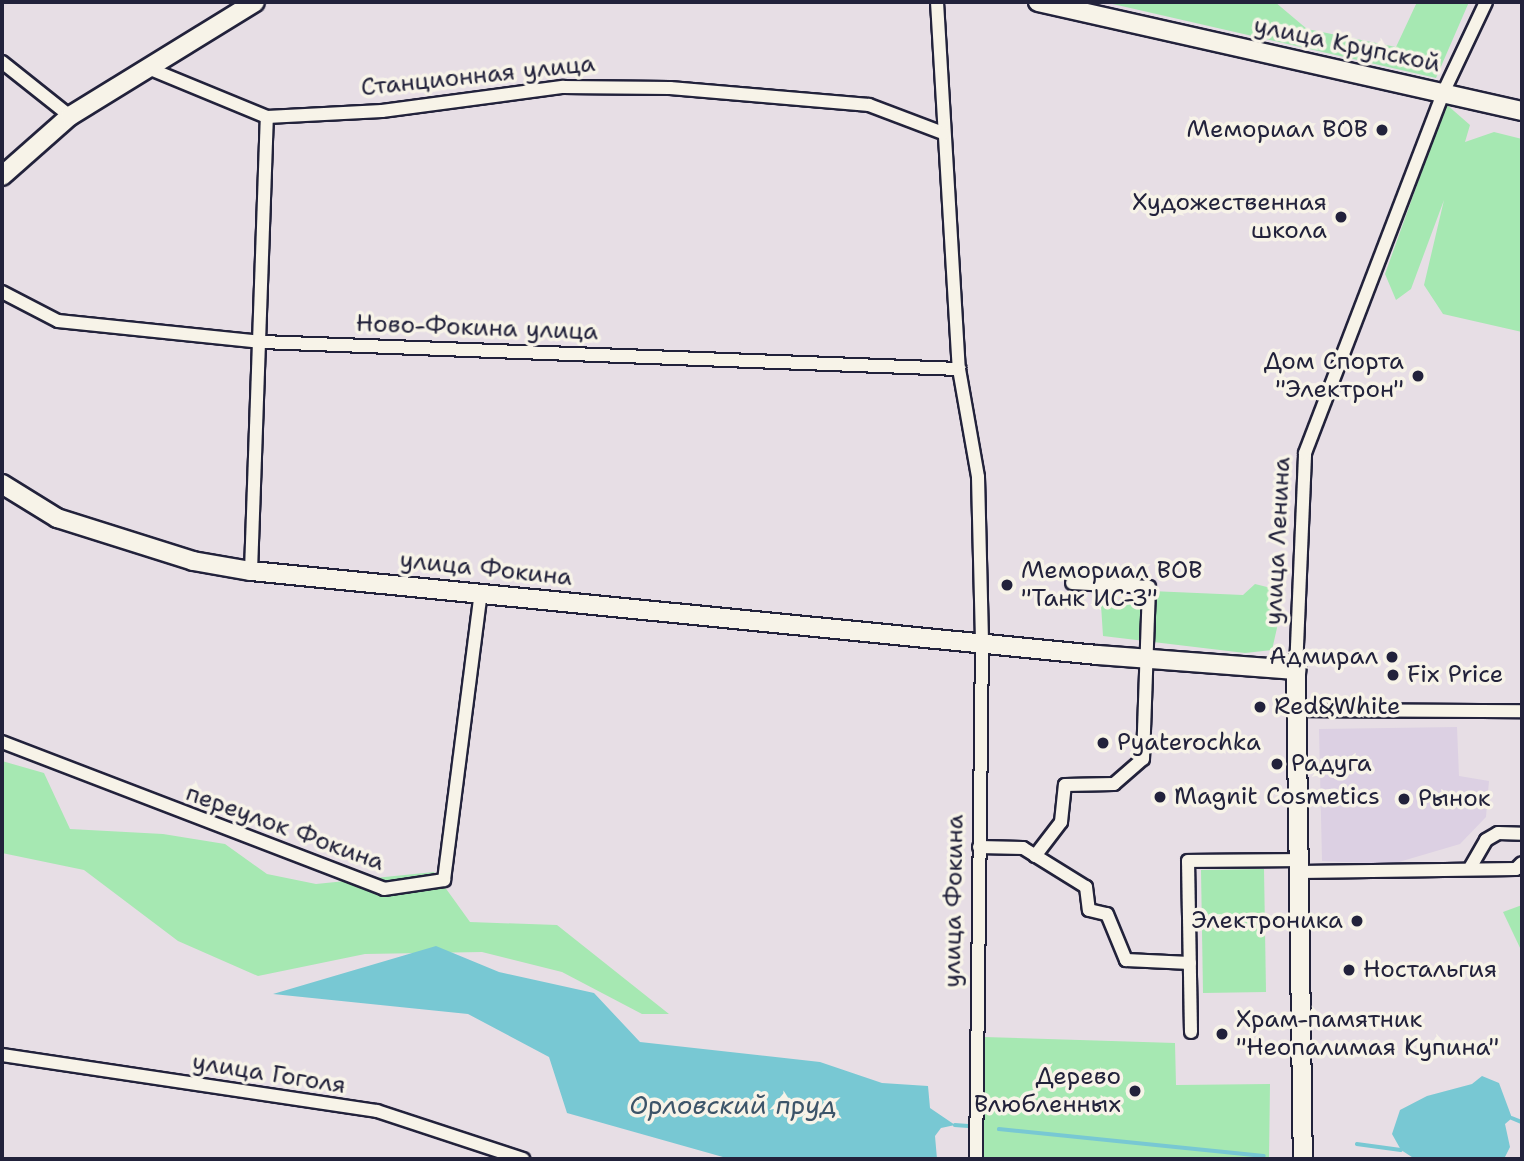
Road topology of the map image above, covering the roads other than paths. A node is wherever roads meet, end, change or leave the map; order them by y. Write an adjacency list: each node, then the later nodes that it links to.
1 (255, 2): 6 (main road)
2 (937, 2): 11 (street)
3 (1038, 2): 7 (main road, улица Крупской)
4 (1486, 2): 7 (street, улица Ленина)
5 (2, 62): 9 (street)
6 (148, 68): 9 (main road); 10 (street, Станционная улица)
7 (1444, 91): 8 (main road, улица Крупской); 22 (street, улица Ленина)
8 (1522, 111)
9 (71, 116): 12 (main road)
10 (267, 117): 11 (street, Станционная улица); 14 (street)
11 (943, 133): 15 (street)
12 (2, 176)
13 (2, 292): 14 (street, Ново-Фокина улица)
14 (262, 342): 15 (street, Ново-Фокина улица); 17 (street)
15 (959, 369): 20 (street)
16 (2, 484): 17 (main road, улица Фокина)
17 (251, 570): 19 (main road, улица Фокина)
18 (1072, 583): 21 (street)
19 (481, 592): 20 (main road, улица Фокина); 25 (street, переулок Фокина)
20 (982, 642): 21 (main road, улица Фокина); 27 (street, улица Фокина)
21 (1149, 659): 22 (main road, улица Фокина); 28 (street)
22 (1296, 670): 23 (main road, улица Ленина)
23 (1297, 710): 24 (street); 30 (main road, улица Ленина)
24 (1522, 711)
25 (2, 742)
26 (1522, 834): 31 (street)
27 (979, 847): 28 (street); 36 (street, улица Фокина)
28 (1035, 856): 32 (street)
29 (1522, 863): 31 (street)
30 (1300, 866): 31 (street); 32 (street); 37 (main road, улица Ленина)
31 (1470, 867)
32 (1190, 963): 33 (street)
33 (1191, 1032)
34 (2, 1055): 35 (street, улица Гоголя)
35 (523, 1159)
36 (976, 1159)
37 (1303, 1159)

